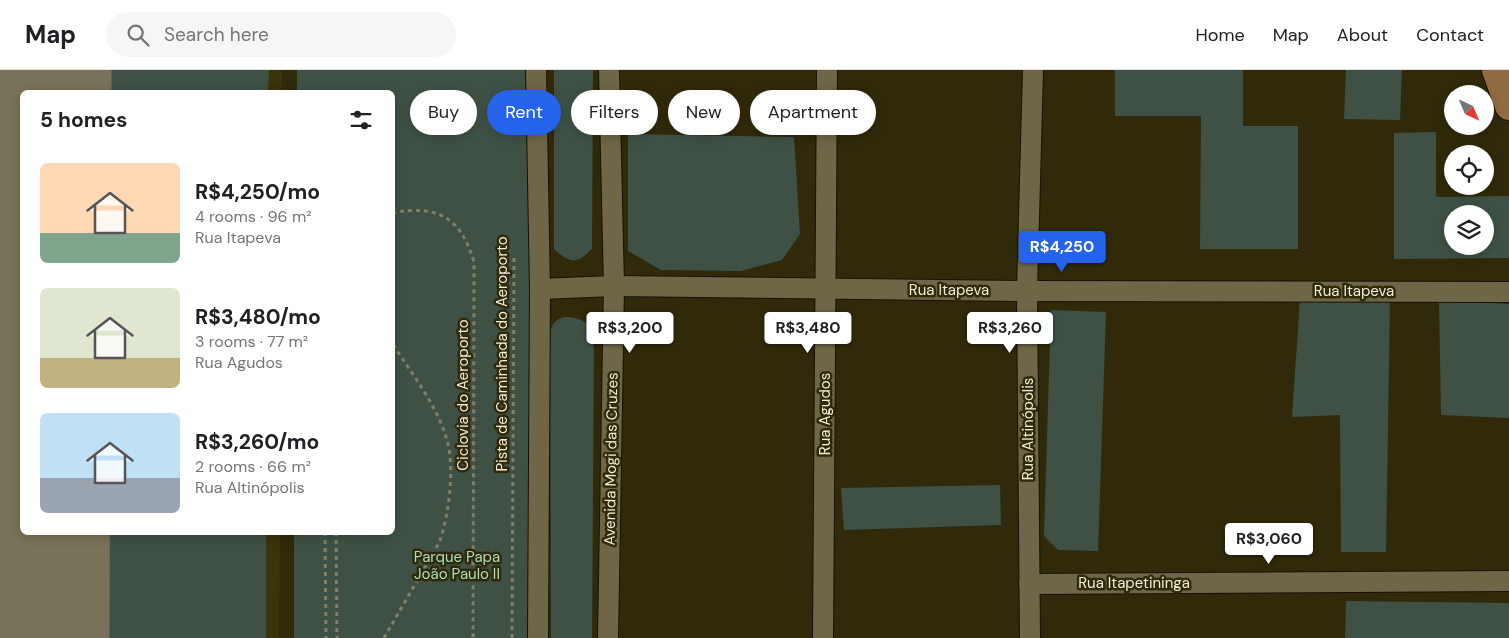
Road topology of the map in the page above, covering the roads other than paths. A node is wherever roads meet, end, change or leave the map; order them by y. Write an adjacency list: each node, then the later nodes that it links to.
1 (536, 70): 8 (street)
2 (609, 70): 7 (street, Avenida Mogi das Cruzes)
3 (827, 70): 9 (street, Rua Agudos)
4 (1033, 70): 10 (street, Rua Altinópolis)
5 (1496, 70): 6 (main road)
6 (1509, 106)
7 (614, 286): 8 (street, Rua Itapeva); 9 (street, Rua Itapeva); 15 (street, Avenida Mogi das Cruzes)
8 (540, 288): 14 (street)
9 (826, 290): 10 (street, Rua Itapeva); 16 (street, Rua Agudos)
10 (1027, 291): 11 (street, Rua Itapeva); 13 (street, Rua Altinópolis)
11 (1509, 292)
12 (1509, 581): 13 (street, Rua Itapetininga)
13 (1029, 584): 17 (street, Rua Altinópolis)
14 (538, 638)
15 (608, 638)
16 (823, 638)
17 (1030, 638)

